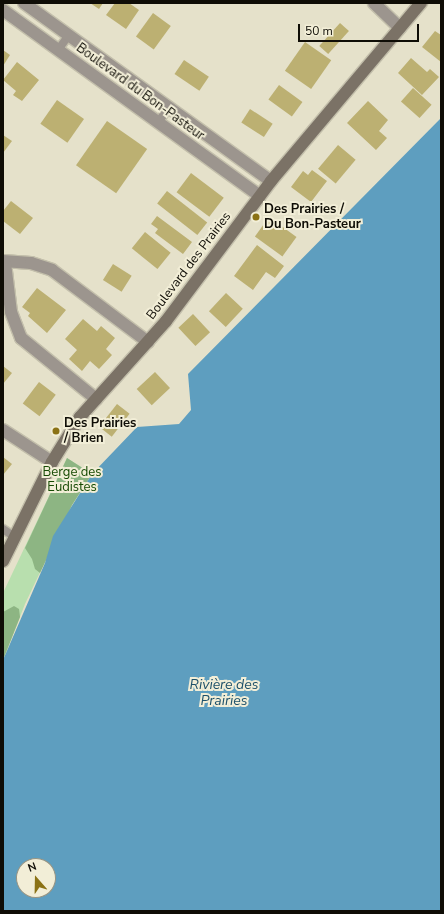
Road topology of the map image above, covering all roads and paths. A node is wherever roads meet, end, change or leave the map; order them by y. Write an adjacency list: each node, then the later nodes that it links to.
1 (24, 3): 6 (street, Boulevard du Bon-Pasteur)
2 (374, 3): 5 (street)
3 (421, 3): 5 (street, Boulevard des Prairies)
4 (3, 10): 7 (street, Boulevard du Bon-Pasteur)
5 (400, 28): 10 (street, Boulevard des Prairies)
6 (69, 36): 7 (lane); 8 (street, Boulevard du Bon-Pasteur)
7 (58, 50): 9 (street, Boulevard du Bon-Pasteur)
8 (169, 108): 9 (lane); 10 (street, Boulevard du Bon-Pasteur)
9 (158, 122): 11 (street, Boulevard du Bon-Pasteur)
10 (272, 180): 11 (street, Boulevard des Prairies)
11 (260, 196): 13 (street, Boulevard des Prairies)
12 (4, 262): 13 (street); 14 (street)
13 (148, 342): 14 (street, Boulevard des Prairies)
14 (96, 399): 16 (street, Boulevard des Prairies)
15 (3, 430): 16 (street)
16 (52, 462): 18 (street, Boulevard des Prairies)
17 (3, 529): 18 (lane)
18 (15, 537): 19 (street, Boulevard des Prairies)
19 (3, 561)

